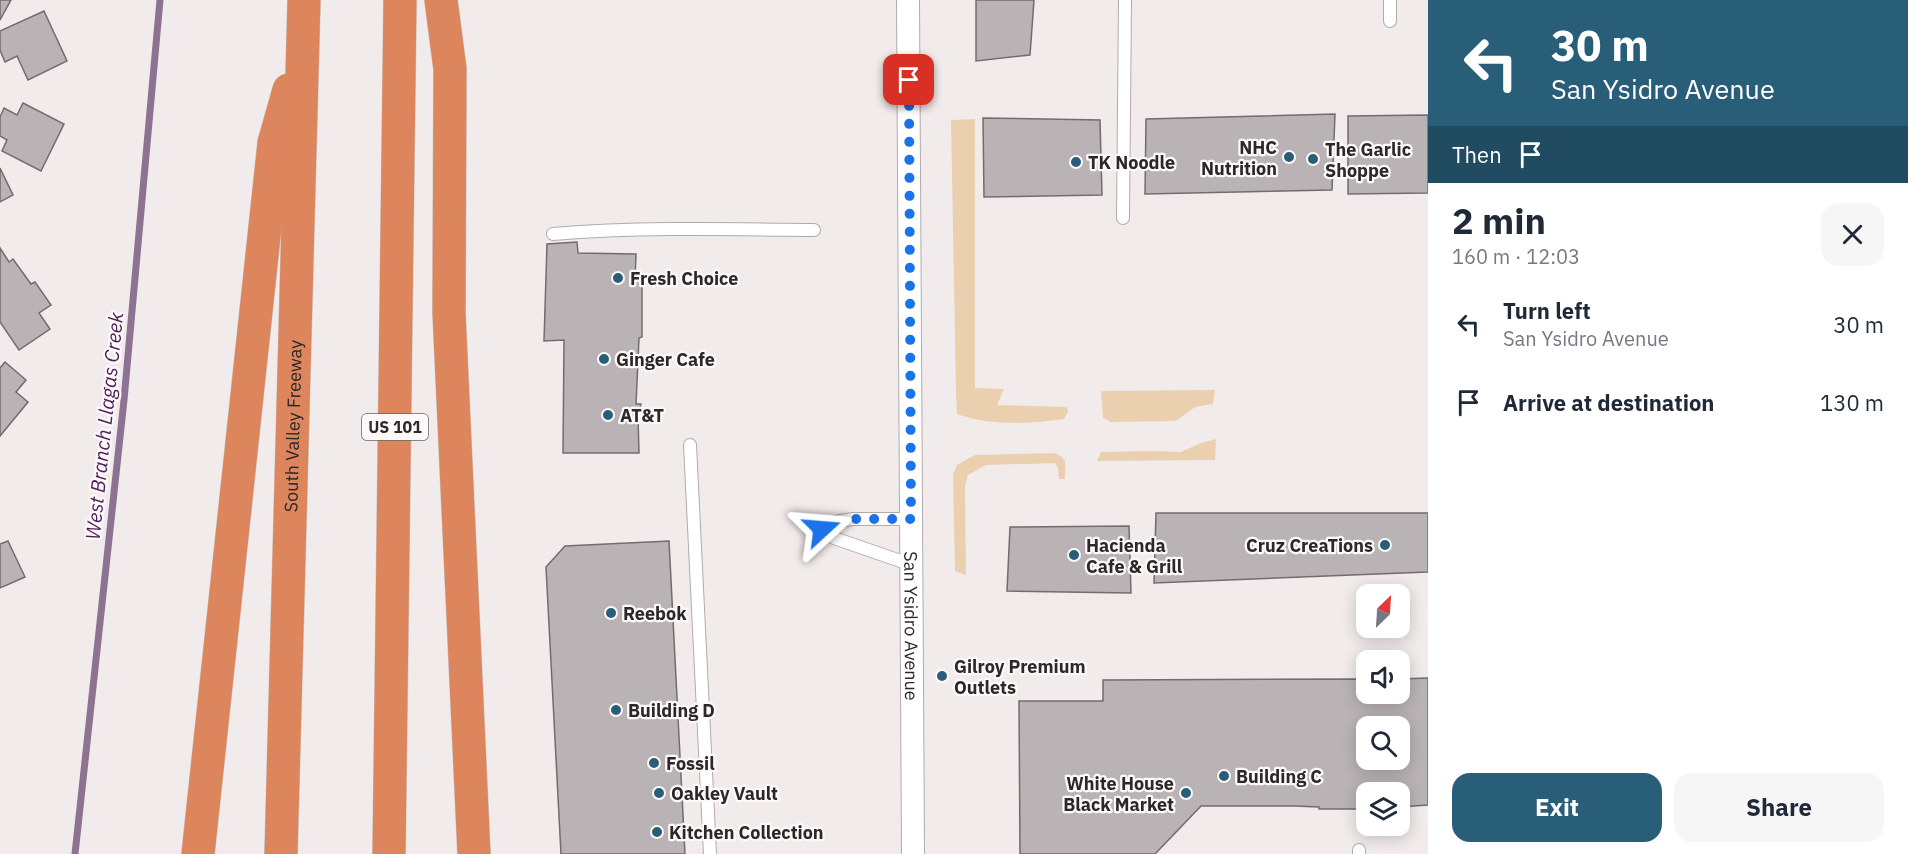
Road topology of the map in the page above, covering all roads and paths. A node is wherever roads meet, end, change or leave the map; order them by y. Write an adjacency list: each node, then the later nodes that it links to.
1 (304, 0): 8 (highway, South Valley Freeway)
2 (400, 0): 17 (highway, US 101)
3 (441, 0): 18 (highway)
4 (908, 0): 13 (street, San Ysidro Avenue)
5 (1125, 0): 9 (lane)
6 (1390, 0): 7 (lane)
7 (1390, 21)
8 (303, 42): 15 (highway); 16 (highway, South Valley Freeway)
9 (1123, 219)
10 (814, 230): 11 (lane)
11 (553, 234)
12 (690, 445): 19 (lane)
13 (911, 519): 14 (street, San Ysidro Avenue); 14 (lane)
14 (912, 565): 20 (street, San Ysidro Avenue)
15 (198, 854)
16 (280, 854)
17 (389, 854)
18 (474, 854)
19 (710, 854)
20 (913, 854)

